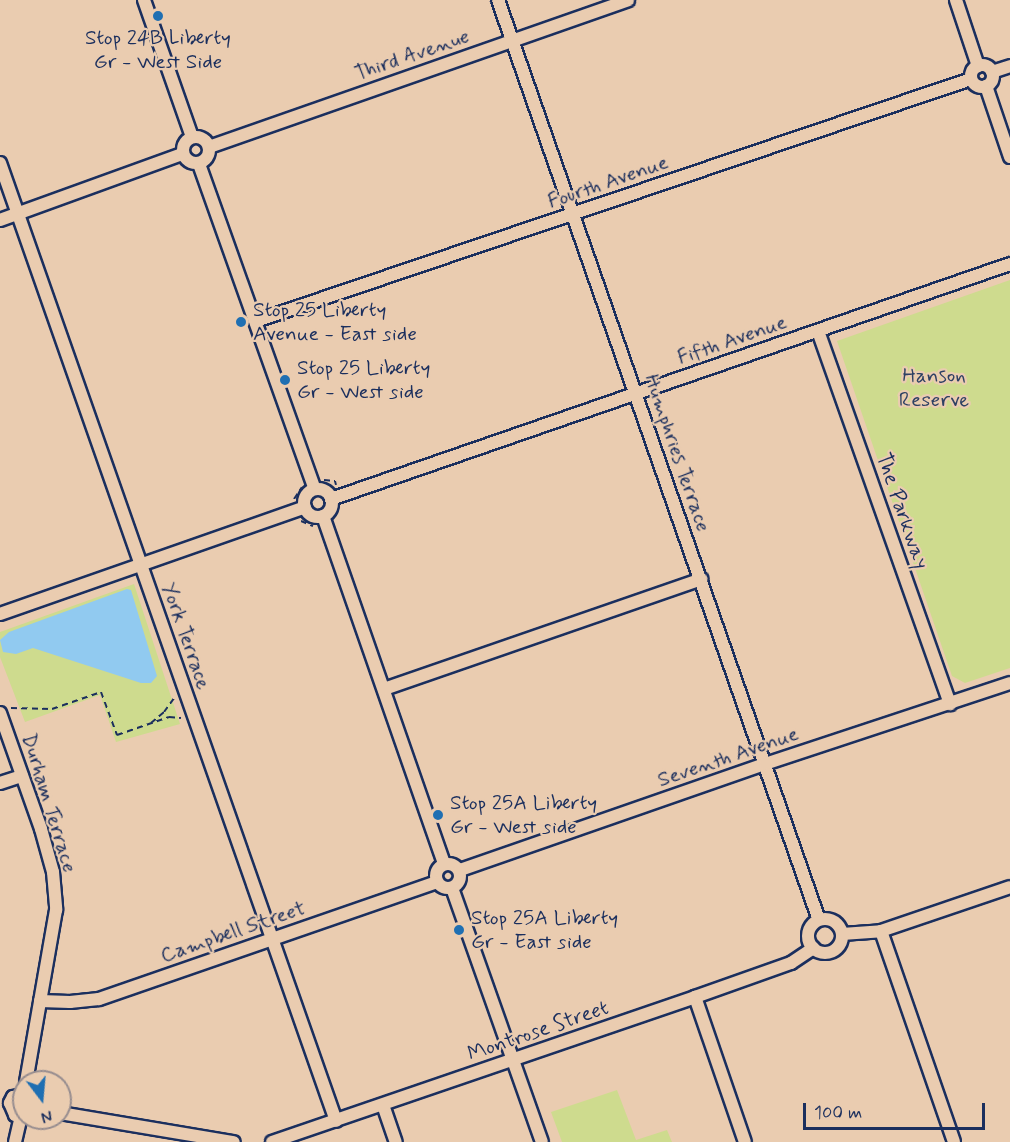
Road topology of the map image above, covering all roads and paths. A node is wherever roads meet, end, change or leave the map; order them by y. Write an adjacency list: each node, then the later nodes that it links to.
1 (144, 0): 11 (street)
2 (498, 0): 5 (street, Humphries Terrace)
3 (628, 0): 5 (street, Third Avenue)
4 (956, 0): 6 (street)
5 (513, 41): 12 (street, Third Avenue); 18 (street, Humphries Terrace)
6 (978, 66): 8 (street); 9 (street)
7 (1010, 66): 8 (street)
8 (992, 72): 10 (street)
9 (971, 79): 10 (street); 18 (street, Fourth Avenue)
10 (986, 86): 14 (street)
11 (192, 137): 12 (street); 13 (street)
12 (209, 147): 16 (street)
13 (182, 154): 16 (street); 17 (street)
14 (1010, 157)
15 (0, 163): 17 (street, York Terrace)
16 (199, 164): 21 (street)
17 (18, 214): 19 (street); 28 (street, York Terrace)
18 (572, 214): 21 (street, Fourth Avenue); 23 (street, Humphries Terrace)
19 (0, 220)
20 (1010, 264): 22 (street, Fifth Avenue)
21 (256, 321): 24 (street)
22 (818, 331): 23 (street, Fifth Avenue); 33 (street, The Parkway)
23 (636, 394): 25 (street, Fifth Avenue); 29 (street, Humphries Terrace)
24 (315, 489): 25 (street); 26 (street)
25 (331, 499): 27 (street)
26 (305, 507): 27 (street); 28 (street)
27 (323, 516): 32 (street)
28 (140, 566): 30 (street); 49 (street, York Terrace)
29 (701, 579): 32 (street); 38 (street, Humphries Terrace)
30 (0, 614)
31 (1010, 683): 33 (street, Seventh Avenue)
32 (384, 689): 41 (street)
33 (950, 704): 38 (street, Seventh Avenue)
34 (179, 707): 37 (path)
35 (4, 711): 37 (path); 39 (street, Durham Terrace)
36 (183, 718): 37 (path)
37 (151, 723)
38 (765, 764): 42 (street, Seventh Avenue); 46 (street, Humphries Terrace)
39 (22, 776): 40 (street); 52 (street, Durham Terrace)
40 (0, 783)
41 (444, 864): 42 (street); 43 (street)
42 (460, 870): 45 (street)
43 (436, 882): 45 (street); 49 (street, Campbell Street)
44 (1010, 887): 47 (street)
45 (452, 888): 53 (street)
46 (819, 920): 48 (street); 50 (street)
47 (881, 931): 48 (street); 64 (street)
48 (842, 934): 50 (street)
49 (272, 939): 52 (street, Campbell Street); 57 (street, York Terrace)
50 (813, 948): 51 (street, Montrose Street)
51 (695, 998): 53 (street, Montrose Street); 63 (street)
52 (40, 1001): 54 (street, Durham Terrace)
53 (513, 1059): 55 (street, Montrose Street); 62 (street)
54 (28, 1070)
55 (383, 1105): 57 (street, Montrose Street); 61 (street)
56 (72, 1115): 58 (street)
57 (336, 1121): 60 (street, Montrose Street)
58 (190, 1139): 59 (street)
59 (234, 1142)
60 (272, 1142)
61 (396, 1142)
62 (542, 1142)
63 (745, 1142)
64 (954, 1142)

